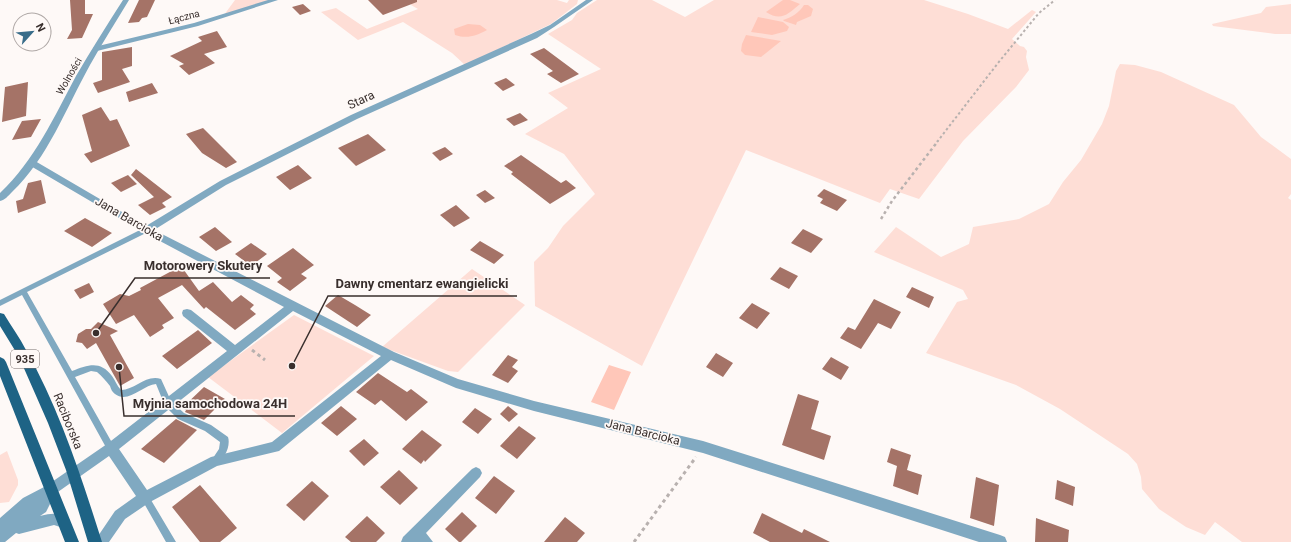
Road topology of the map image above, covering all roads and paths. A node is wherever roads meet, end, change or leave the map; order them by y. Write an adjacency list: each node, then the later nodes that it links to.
1 (126, 0): 5 (street, Wolności)
2 (275, 0): 5 (street, Łączna)
3 (590, 0): 9 (street, Stara)
4 (1055, 0): 8 (path)
5 (97, 49): 6 (street, Wolności)
6 (32, 163): 7 (street, Wolności); 9 (street, Jana Barcioka)
7 (0, 198)
8 (881, 219)
9 (146, 230): 10 (lane); 12 (street, Jana Barcioka)
10 (23, 291): 11 (lane); 20 (lane)
11 (0, 303)
12 (292, 306): 15 (street); 17 (street, Jana Barcioka)
13 (187, 313): 16 (street)
14 (0, 317): 25 (main road, Raciborska / 935)
15 (244, 343): 16 (street); 18 (path)
16 (234, 350): 21 (street)
17 (390, 356): 22 (street, Jana Barcioka); 24 (street)
18 (265, 360)
19 (0, 362): 27 (main road, 935)
20 (70, 375): 21 (lane); 23 (lane)
21 (168, 403): 23 (street); 24 (lane)
22 (703, 447): 36 (path); 37 (street, Jana Barcioka)
23 (111, 448): 25 (street); 28 (street)
24 (215, 461): 28 (street)
25 (74, 473): 27 (street); 33 (main road, Raciborska / 935)
26 (476, 473): 31 (street)
27 (50, 490): 29 (main road, 935); 30 (street)
28 (145, 498): 34 (street); 35 (lane)
29 (63, 522): 30 (street); 32 (main road, 935)
30 (2, 532)
31 (417, 539)
32 (72, 542)
33 (95, 542)
34 (101, 542)
35 (170, 542)
36 (634, 542)
37 (1000, 542)

